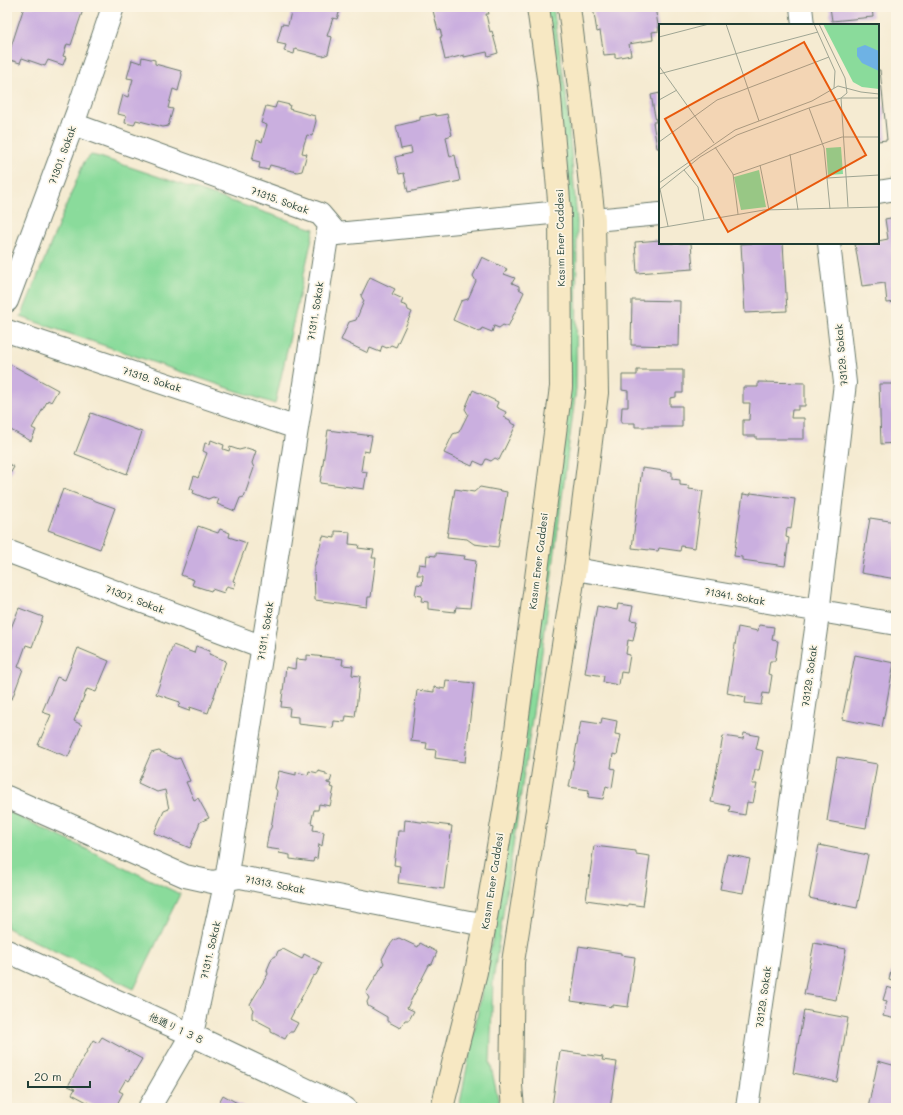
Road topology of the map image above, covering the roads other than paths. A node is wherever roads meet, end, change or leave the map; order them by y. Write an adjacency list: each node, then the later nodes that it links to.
1 (113, 7): 6 (street, 71301. Sokak)
2 (538, 7): 9 (main road, Kasım Ener Caddesi)
3 (569, 7): 11 (main road)
4 (801, 7): 5 (street)
5 (803, 24)
6 (73, 124): 12 (street, 71315. Sokak); 14 (street, 71301. Sokak)
7 (896, 189): 8 (street)
8 (879, 192)
9 (560, 212): 12 (street, 71315. Sokak); 24 (main road, Kasım Ener Caddesi)
10 (659, 214): 11 (street)
11 (594, 220): 18 (main road)
12 (329, 225): 16 (street, 71311. Sokak)
13 (829, 244): 19 (street, 73129. Sokak)
14 (7, 301)
15 (7, 331): 16 (street, 71319. Sokak)
16 (297, 428): 21 (street, 71311. Sokak)
17 (7, 551): 21 (street, 71307. Sokak)
18 (575, 569): 19 (street, 71341. Sokak); 30 (main road)
19 (818, 611): 20 (street, 71341. Sokak); 31 (street, 73129. Sokak)
20 (896, 624)
21 (263, 647): 23 (street, 71311. Sokak)
22 (7, 797): 23 (street, 71313. Sokak)
23 (226, 880): 24 (street, 71313. Sokak); 26 (street, 71311. Sokak)
24 (485, 924): 29 (main road, Kasım Ener Caddesi)
25 (7, 950): 26 (street, 他通り１３８)
26 (190, 1034): 27 (street, 71311. Sokak); 28 (street, 他通り１３８)
27 (149, 1108)
28 (345, 1108)
29 (442, 1108)
30 (513, 1108)
31 (746, 1108)

